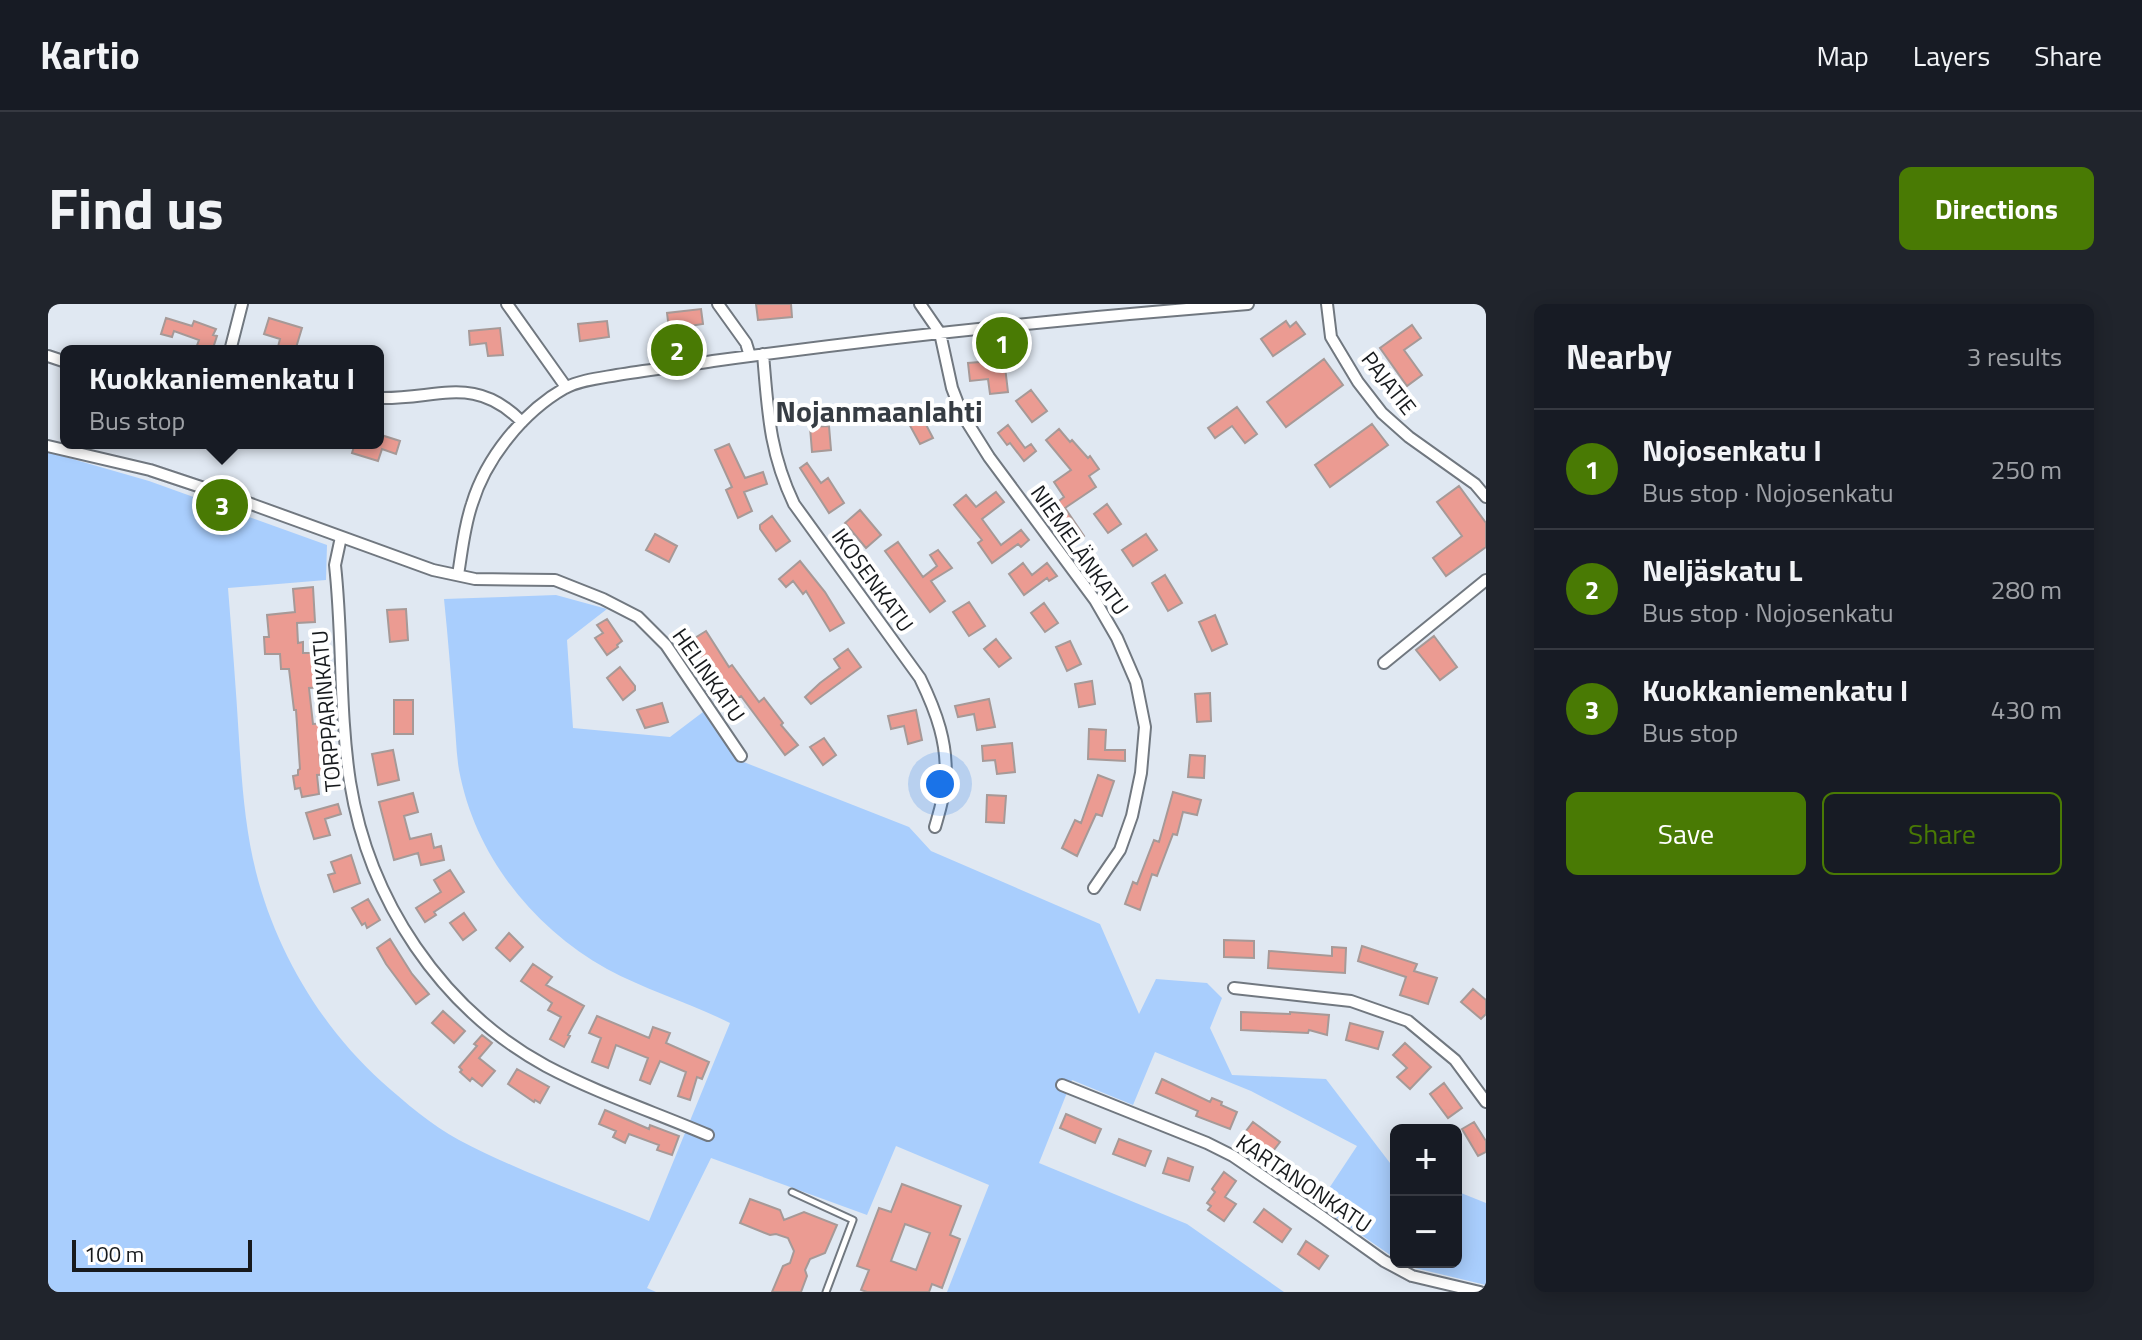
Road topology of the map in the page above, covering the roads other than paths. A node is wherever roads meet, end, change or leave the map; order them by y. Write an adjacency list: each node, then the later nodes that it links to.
1 (242, 304): 9 (street)
2 (507, 304): 12 (street)
3 (718, 304): 11 (street)
4 (920, 304): 8 (street)
5 (1248, 304): 7 (street)
6 (1327, 304): 16 (street, PAJATIE)
7 (1211, 305): 8 (street)
8 (940, 333): 10 (street); 23 (street, NIEMELÄNKATU)
9 (232, 345)
10 (763, 354): 11 (street); 22 (street, IKOSENKATU)
11 (750, 356): 12 (street)
12 (566, 387): 14 (street)
13 (384, 398): 14 (street)
14 (522, 422): 18 (street)
15 (61, 449): 17 (street, HELINKATU)
16 (1486, 497)
17 (341, 537): 18 (street, HELINKATU); 27 (street, TORPPARINKATU)
18 (458, 575): 21 (street, HELINKATU)
19 (1486, 580): 20 (street)
20 (1384, 663)
21 (741, 756)
22 (935, 827)
23 (1094, 888)
24 (1234, 988): 26 (street)
25 (1062, 1085): 30 (street, KARTANONKATU)
26 (1486, 1102)
27 (708, 1135)
28 (792, 1192): 29 (lane)
29 (826, 1292)
30 (1480, 1292)

